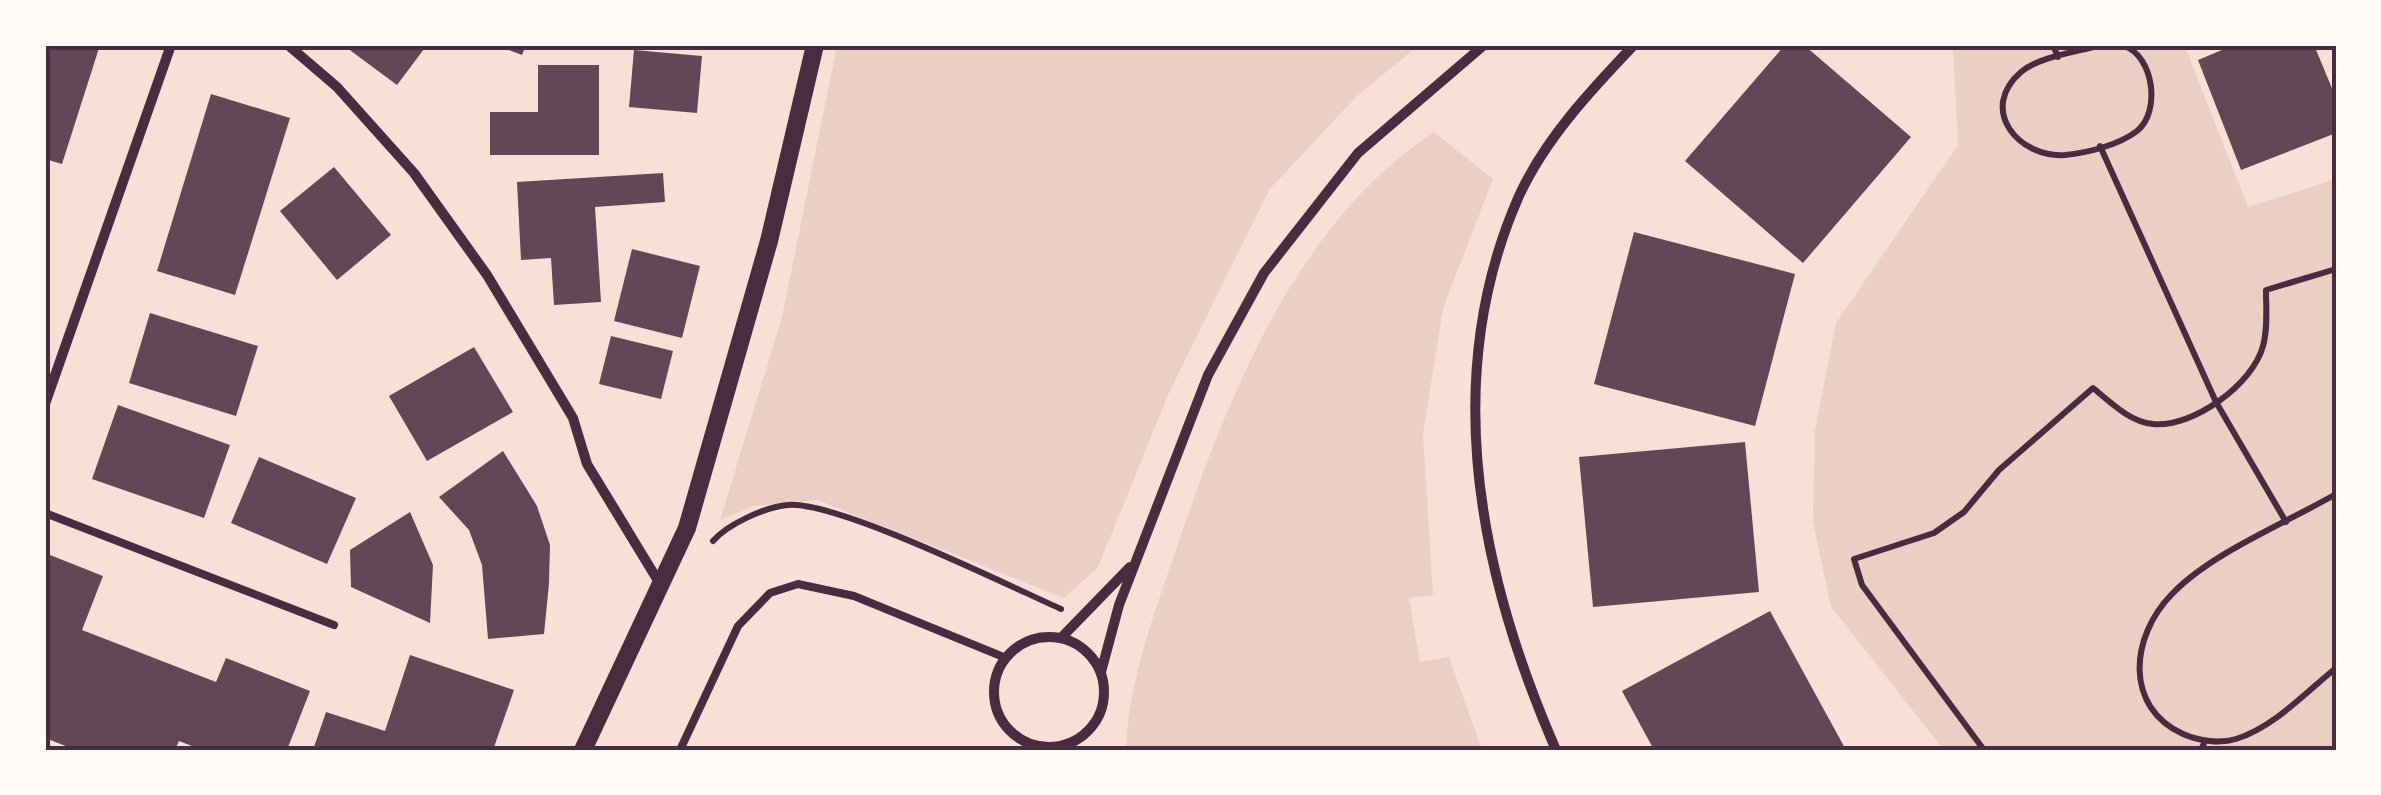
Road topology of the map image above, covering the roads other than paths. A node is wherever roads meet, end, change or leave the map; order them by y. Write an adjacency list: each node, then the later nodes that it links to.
1 (172, 45): 6 (street)
2 (288, 45): 9 (street)
3 (815, 45): 9 (street)
4 (1484, 45): 8 (street)
5 (1634, 45): 17 (street)
6 (46, 397)
7 (45, 513): 10 (lane)
8 (1138, 558): 11 (street); 13 (street)
9 (660, 584): 15 (street)
10 (334, 625)
11 (1061, 638): 12 (street); 13 (street)
12 (1006, 658): 14 (street); 16 (lane)
13 (1101, 672): 14 (street)
14 (1076, 746)
15 (583, 750)
16 (680, 750)
17 (1556, 750)

